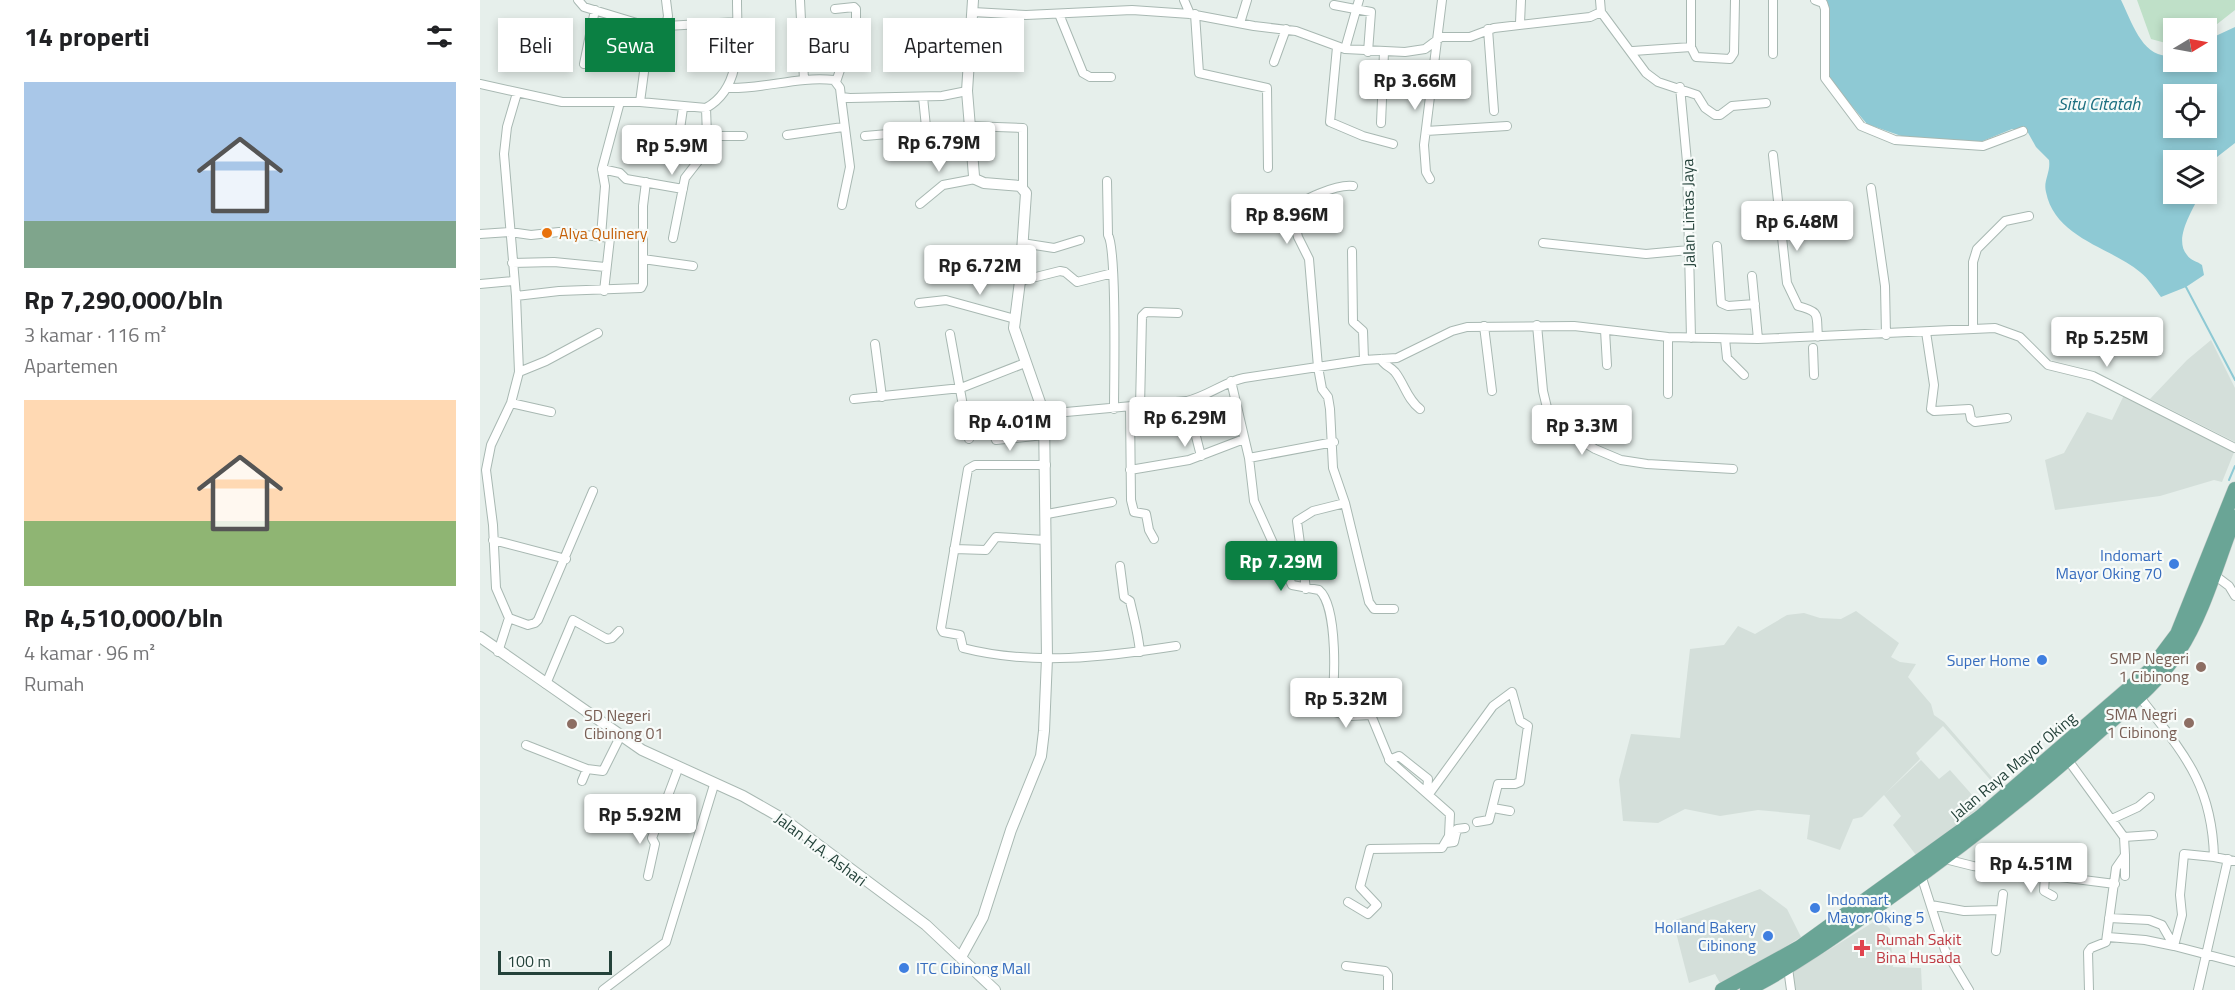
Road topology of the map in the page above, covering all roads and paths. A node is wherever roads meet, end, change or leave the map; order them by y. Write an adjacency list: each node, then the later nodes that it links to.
1 (578, 0): 19 (street)
2 (666, 0): 26 (street)
3 (737, 0): 27 (street)
4 (800, 0): 44 (street)
5 (973, 0): 21 (street)
6 (1134, 0): 20 (street)
7 (1184, 0): 24 (street)
8 (1247, 0): 28 (street)
9 (1442, 0): 32 (street)
10 (1521, 0): 29 (street)
11 (1600, 0): 22 (street)
12 (1691, 0): 33 (street)
13 (1735, 0): 33 (street)
14 (1773, 0): 38 (street)
15 (1815, 0): 64 (street)
16 (1358, 4): 17 (street); 34 (street); 36 (street)
17 (1334, 5)
18 (835, 9): 45 (street)
19 (595, 10): 25 (street); 40 (street)
20 (1132, 10): 23 (street); 24 (street)
21 (973, 12): 23 (street); 49 (street)
22 (1601, 12): 29 (street); 47 (street)
23 (1059, 14): 43 (street)
24 (1193, 14): 28 (street); 72 (street)
25 (621, 18)
26 (668, 18)
27 (737, 18)
28 (1240, 23): 30 (street)
29 (1520, 23): 31 (street)
30 (1287, 29): 34 (street); 39 (street)
31 (1488, 29): 32 (street); 58 (street)
32 (1438, 38): 37 (street); 63 (street)
33 (1691, 47): 35 (street)
34 (1341, 48): 36 (street); 69 (street)
35 (1633, 51)
36 (1368, 52): 37 (street)
37 (1384, 52): 59 (street)
38 (1773, 54)
39 (1274, 62)
40 (584, 63)
41 (644, 72): 54 (street)
42 (732, 72): 48 (street)
43 (1111, 77)
44 (804, 80): 45 (street); 48 (street)
45 (836, 82): 51 (street)
46 (480, 84): 50 (street)
47 (1680, 87): 55 (street); 93 (street, Jalan Lintas Jaya)
48 (729, 88): 57 (street)
49 (967, 91): 52 (street); 60 (street)
50 (517, 93): 53 (street); 85 (street)
51 (842, 97): 52 (street); 62 (street)
52 (923, 97): 68 (street)
53 (620, 102): 54 (street); 73 (street)
54 (640, 102): 56 (street)
55 (1766, 103)
56 (683, 108): 57 (street); 71 (street)
57 (706, 108): 66 (street)
58 (1494, 111)
59 (1381, 123)
60 (968, 126): 74 (street); 79 (street)
61 (1507, 126): 63 (street)
62 (843, 127): 65 (street); 83 (street)
63 (1426, 130): 75 (street)
64 (2023, 131)
65 (787, 135)
66 (707, 136): 67 (street); 81 (street)
67 (744, 136)
68 (865, 136)
69 (1393, 144)
70 (1773, 155): 122 (street)
71 (676, 157)
72 (1268, 168)
73 (602, 169): 77 (street); 87 (street)
74 (975, 179): 79 (street); 82 (street)
75 (1430, 179)
76 (1107, 181): 99 (street)
77 (646, 182): 81 (street); 95 (street)
78 (1353, 186): 128 (street)
79 (1023, 187): 90 (street)
80 (1871, 188): 117 (street)
81 (683, 189): 88 (street)
82 (920, 204)
83 (842, 205)
84 (2029, 216): 112 (street)
85 (510, 232): 86 (street); 87 (street); 96 (street)
86 (480, 234)
87 (601, 236): 98 (street)
88 (673, 238)
89 (1080, 240): 90 (street)
90 (1022, 243): 102 (street)
91 (1543, 243): 93 (street)
92 (1717, 246): 107 (street)
93 (1689, 250): 119 (street, Jalan Lintas Jaya)
94 (1352, 251): 125 (street)
95 (643, 259): 97 (street); 104 (street)
96 (512, 263): 98 (street); 101 (street)
97 (693, 266)
98 (605, 267): 104 (street)
99 (1113, 273): 102 (street); 142 (street)
100 (1752, 276): 107 (street)
101 (513, 281): 103 (street); 105 (street)
102 (1020, 281): 109 (street)
103 (480, 284)
104 (604, 291): 105 (street)
105 (516, 296): 129 (street)
106 (919, 303): 109 (street)
107 (1755, 304): 121 (street)
108 (1178, 313): 140 (street)
109 (1015, 319): 126 (street)
110 (1537, 325): 111 (street); 113 (street); 156 (street)
111 (1484, 327): 124 (street); 134 (street)
112 (1973, 328): 114 (street); 152 (street)
113 (1605, 330): 118 (street); 127 (street)
114 (1926, 332): 117 (street); 146 (street)
115 (598, 333): 129 (street)
116 (950, 334): 133 (street)
117 (1886, 335): 122 (street)
118 (1668, 337): 119 (street); 135 (street)
119 (1691, 338): 120 (street)
120 (1725, 339): 121 (street); 130 (street)
121 (1758, 339): 122 (street)
122 (1814, 342): 131 (street)
123 (875, 344): 136 (street)
124 (1381, 358): 125 (street); 143 (street)
125 (1364, 360): 128 (street)
126 (1025, 363): 133 (street); 145 (street)
127 (1607, 365)
128 (1318, 367): 132 (street); 151 (street)
129 (519, 372): 139 (street)
130 (1743, 375)
131 (1814, 375)
132 (1231, 381): 138 (street); 149 (street)
133 (961, 388): 136 (street); 150 (street)
134 (1492, 392)
135 (1668, 394)
136 (882, 397): 137 (street)
137 (854, 399)
138 (1187, 401): 140 (street); 153 (street)
139 (511, 404): 144 (street); 165 (street)
140 (1140, 407): 141 (street)
141 (1130, 408): 142 (street); 157 (street)
142 (1114, 409): 145 (street)
143 (1420, 409)
144 (551, 412)
145 (1044, 414): 148 (street)
146 (2007, 418)
147 (986, 430): 148 (street)
148 (1044, 435): 155 (street)
149 (1244, 439): 153 (street); 154 (street)
150 (969, 440)
151 (1334, 442): 154 (street); 161 (street)
152 (2235, 448)
153 (1201, 456): 157 (street)
154 (1249, 458): 171 (street)
155 (1046, 465): 162 (street); 167 (street)
156 (1733, 469)
157 (1130, 470): 164 (street)
158 (2235, 489): 208 (main road, Jalan Raya Mayor Oking)
159 (593, 491): 168 (street)
160 (1112, 502): 162 (street)
161 (1345, 503): 171 (street); 173 (street)
162 (1047, 514): 166 (street)
163 (2235, 517): 170 (main road, Jalan Raya Mayor Oking)
164 (1154, 539)
165 (493, 540): 168 (street); 174 (street)
166 (1045, 540): 167 (street); 180 (street)
167 (954, 549): 180 (street)
168 (566, 559): 174 (street)
169 (1120, 566): 179 (street)
170 (2213, 574): 172 (street); 182 (main road, Jalan Raya Mayor Oking)
171 (1306, 589): 190 (street)
172 (2235, 596)
173 (1394, 609)
174 (509, 618): 178 (street)
175 (619, 631): 181 (street)
176 (480, 637): 178 (street, Jalan H.A. Ashari)
177 (1176, 646): 179 (street)
178 (498, 652): 181 (street, Jalan H.A. Ashari)
179 (1140, 652): 180 (street)
180 (1047, 658): 220 (street)
181 (546, 684): 183 (street, Jalan H.A. Ashari)
182 (2139, 696): 185 (main road, Jalan Raya Mayor Oking); 201 (street)
183 (620, 737): 186 (street); 187 (street, Jalan H.A. Ashari)
184 (526, 745): 186 (street)
185 (2068, 760): 194 (street); 202 (main road, Jalan Raya Mayor Oking)
186 (588, 769): 188 (street)
187 (678, 769): 189 (street, Jalan H.A. Ashari); 205 (street)
188 (582, 781)
189 (714, 785): 220 (street, Jalan H.A. Ashari); 224 (street)
190 (1428, 793): 192 (street); 199 (street)
191 (2150, 797): 194 (street)
192 (1493, 808): 193 (street); 195 (street)
193 (1510, 811)
194 (2112, 819): 198 (street)
195 (1477, 822)
196 (1465, 828): 199 (street)
197 (2153, 835): 198 (street)
198 (2124, 837): 200 (street)
199 (1446, 843): 212 (street)
200 (2126, 855): 207 (street); 209 (street)
201 (2214, 857): 203 (street); 217 (street)
202 (1946, 859): 204 (main road, Jalan Raya Mayor Oking); 206 (street)
203 (2231, 860): 219 (street)
204 (1921, 875): 208 (main road, Jalan Raya Mayor Oking); 213 (street)
205 (648, 876)
206 (2045, 876): 209 (street); 211 (street)
207 (2125, 876)
208 (1899, 884): 223 (main road, Jalan Raya Mayor Oking); 227 (main road, Jalan Raya Mayor Oking)
209 (2115, 884): 215 (street)
210 (2003, 894): 214 (street)
211 (2053, 896)
212 (1348, 902)
213 (1931, 906): 214 (street); 230 (street)
214 (2000, 909): 218 (street)
215 (2109, 918): 216 (street); 217 (street)
216 (2108, 937): 217 (street); 231 (street)
217 (2174, 946): 219 (street)
218 (1996, 951)
219 (2207, 953): 221 (street); 232 (street)
220 (961, 957): 225 (street, Jalan H.A. Ashari)
221 (2235, 962)
222 (1346, 966): 226 (street)
223 (1788, 968): 228 (main road, Jalan Raya Mayor Oking); 229 (street)
224 (603, 990)
225 (995, 990)
226 (1388, 990)
227 (1722, 990)
228 (1747, 990)
229 (1791, 990)
230 (1969, 990)
231 (2089, 990)
232 (2198, 990)

